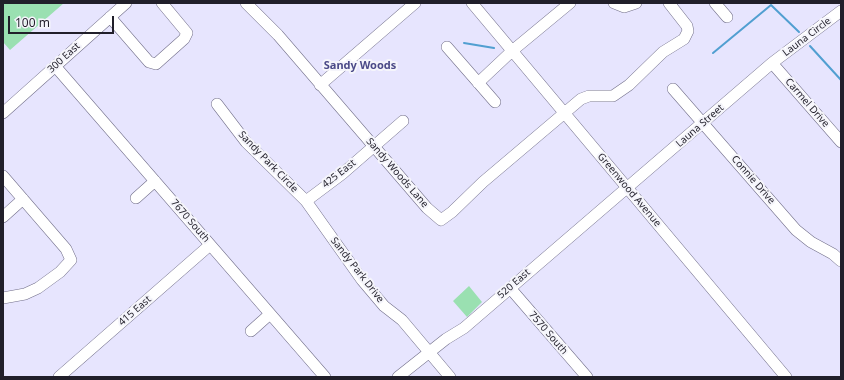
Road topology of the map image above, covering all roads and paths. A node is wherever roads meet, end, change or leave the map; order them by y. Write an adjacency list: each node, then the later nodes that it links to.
1 (126, 3): 12 (street, 300 East)
2 (162, 3): 12 (street)
3 (246, 3): 19 (street, Sandy Woods Lane)
4 (414, 3): 19 (street)
5 (570, 3): 15 (street)
6 (614, 3): 7 (street)
7 (636, 3)
8 (670, 3): 24 (street)
9 (715, 3): 13 (street)
10 (478, 5): 15 (street, Greenwood Avenue)
11 (841, 11): 16 (street, Launa Circle)
12 (110, 17): 17 (street, 300 East)
13 (727, 17)
14 (447, 47): 18 (street)
15 (512, 51): 18 (street); 24 (street, Greenwood Avenue)
16 (772, 63): 26 (street, Launa Street); 27 (street, Carmel Drive)
17 (55, 66): 23 (street, 300 East); 30 (street, 7670 South)
18 (478, 83): 21 (street)
19 (320, 84): 28 (street, Sandy Woods Lane)
20 (673, 89): 26 (street, Connie Drive)
21 (495, 102)
22 (217, 104): 34 (street, Sandy Park Circle)
23 (3, 113)
24 (565, 114): 28 (street, Sandy Woods Lane); 31 (street, Greenwood Avenue)
25 (403, 121): 28 (street, 425 East)
26 (703, 123): 31 (street, Launa Street); 37 (street, Connie Drive)
27 (841, 142)
28 (373, 147): 34 (street, 425 East)
29 (3, 176): 33 (street)
30 (155, 181): 32 (street); 36 (street, 7670 South)
31 (628, 188): 38 (street, 520 East); 48 (street, Greenwood Avenue)
32 (136, 198)
33 (23, 199): 35 (street); 39 (street)
34 (306, 201): 42 (street, Sandy Park Drive)
35 (3, 217)
36 (210, 245): 40 (street, 7670 South); 43 (street, 415 East)
37 (841, 261)
38 (510, 288): 42 (street, 520 East); 47 (street, 7570 South)
39 (3, 298)
40 (270, 314): 41 (street); 44 (street, 7670 South)
41 (250, 331)
42 (429, 352): 45 (street, 520 East); 46 (street, Sandy Park Drive)
43 (59, 377)
44 (325, 377)
45 (398, 377)
46 (450, 377)
47 (587, 377)
48 (786, 377)

